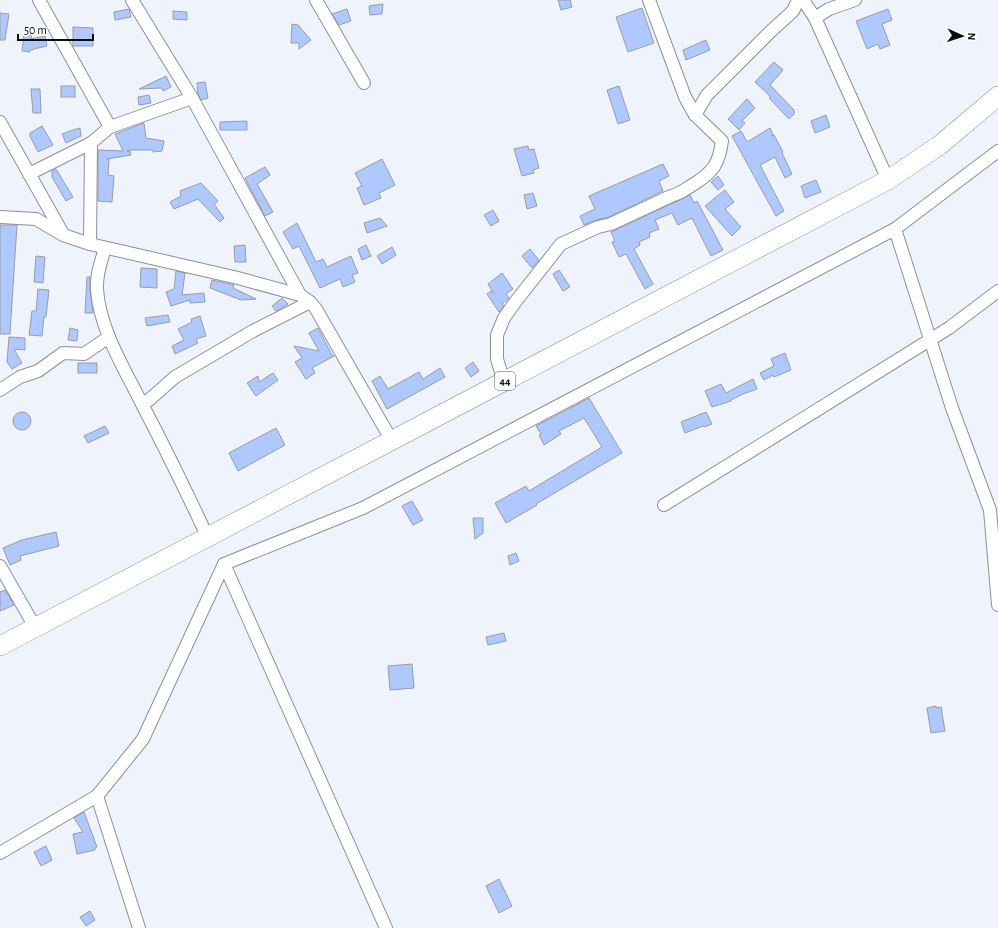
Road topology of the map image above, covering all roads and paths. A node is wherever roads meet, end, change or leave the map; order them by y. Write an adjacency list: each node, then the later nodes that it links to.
1 (39, 0): 14 (street)
2 (132, 0): 11 (street)
3 (316, 0): 9 (street)
4 (648, 0): 12 (street)
5 (798, 0): 12 (street)
6 (803, 0): 8 (street)
7 (855, 0): 8 (street)
8 (815, 18): 18 (street)
9 (364, 83)
10 (998, 96): 18 (main road, 44)
11 (192, 98): 14 (street); 25 (street)
12 (695, 115): 28 (street)
13 (0, 122): 17 (street)
14 (110, 127): 15 (street)
15 (91, 144): 17 (street); 22 (street)
16 (998, 151): 20 (street)
17 (29, 174): 21 (street)
18 (888, 180): 28 (main road, 44)
19 (0, 217): 21 (street)
20 (895, 229): 27 (street); 34 (street)
21 (63, 235): 22 (street)
22 (90, 244): 23 (street)
23 (105, 248): 25 (street); 26 (street)
24 (998, 291): 27 (street)
25 (305, 299): 30 (street); 31 (street)
26 (109, 337): 29 (street); 30 (street)
27 (930, 340): 32 (street); 36 (street)
28 (504, 382): 31 (main road, 44)
29 (0, 390)
30 (142, 403): 33 (street)
31 (392, 441): 33 (main road, 44)
32 (664, 505)
33 (208, 538): 37 (main road, 44)
34 (224, 564): 39 (street); 42 (street)
35 (0, 566): 37 (street)
36 (998, 605)
37 (35, 627): 38 (main road, 44)
38 (0, 646)
39 (97, 796): 40 (street); 41 (street)
40 (0, 852)
41 (139, 928)
42 (386, 928)

